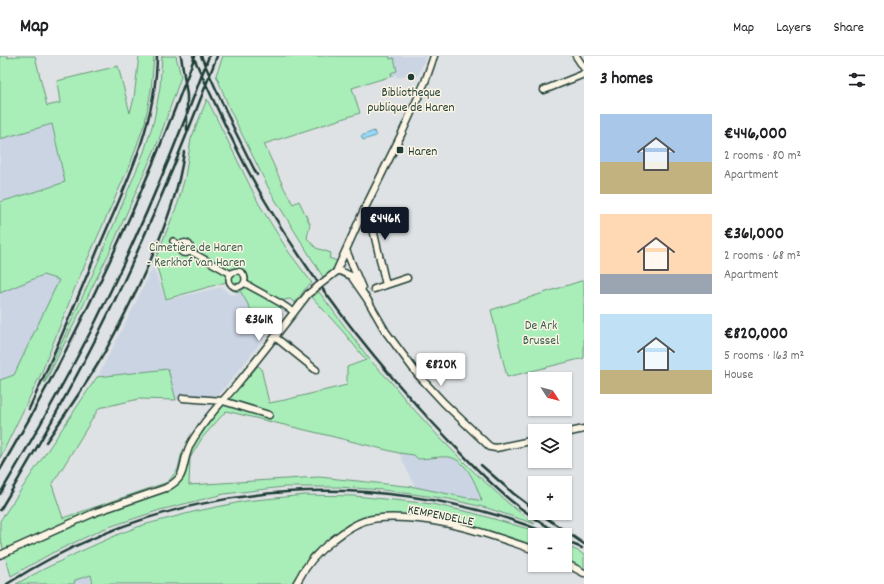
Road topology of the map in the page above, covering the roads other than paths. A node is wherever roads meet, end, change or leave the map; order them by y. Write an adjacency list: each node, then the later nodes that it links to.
1 (434, 56): 6 (street)
2 (576, 56): 3 (street)
3 (584, 68)
4 (584, 74): 5 (street)
5 (544, 90)
6 (363, 212): 8 (street); 13 (street)
7 (173, 241): 10 (street)
8 (346, 250): 9 (street); 15 (street)
9 (337, 271): 15 (street); 16 (street, bridge)
10 (231, 274): 12 (street); 12 (street)
11 (407, 278): 13 (street)
12 (244, 282): 16 (street)
13 (386, 285): 14 (street)
14 (374, 289)
15 (367, 299): 24 (street)
16 (294, 312): 17 (street)
17 (275, 337): 18 (street); 20 (street)
18 (316, 370)
19 (183, 398): 20 (street)
20 (223, 401): 21 (street); 26 (street)
21 (269, 415)
22 (584, 430): 23 (street)
23 (572, 433)
24 (528, 441)
25 (528, 548): 29 (street, KEMPENDELLE)
26 (0, 555)
27 (572, 566): 28 (street)
28 (584, 573)
29 (296, 584)

